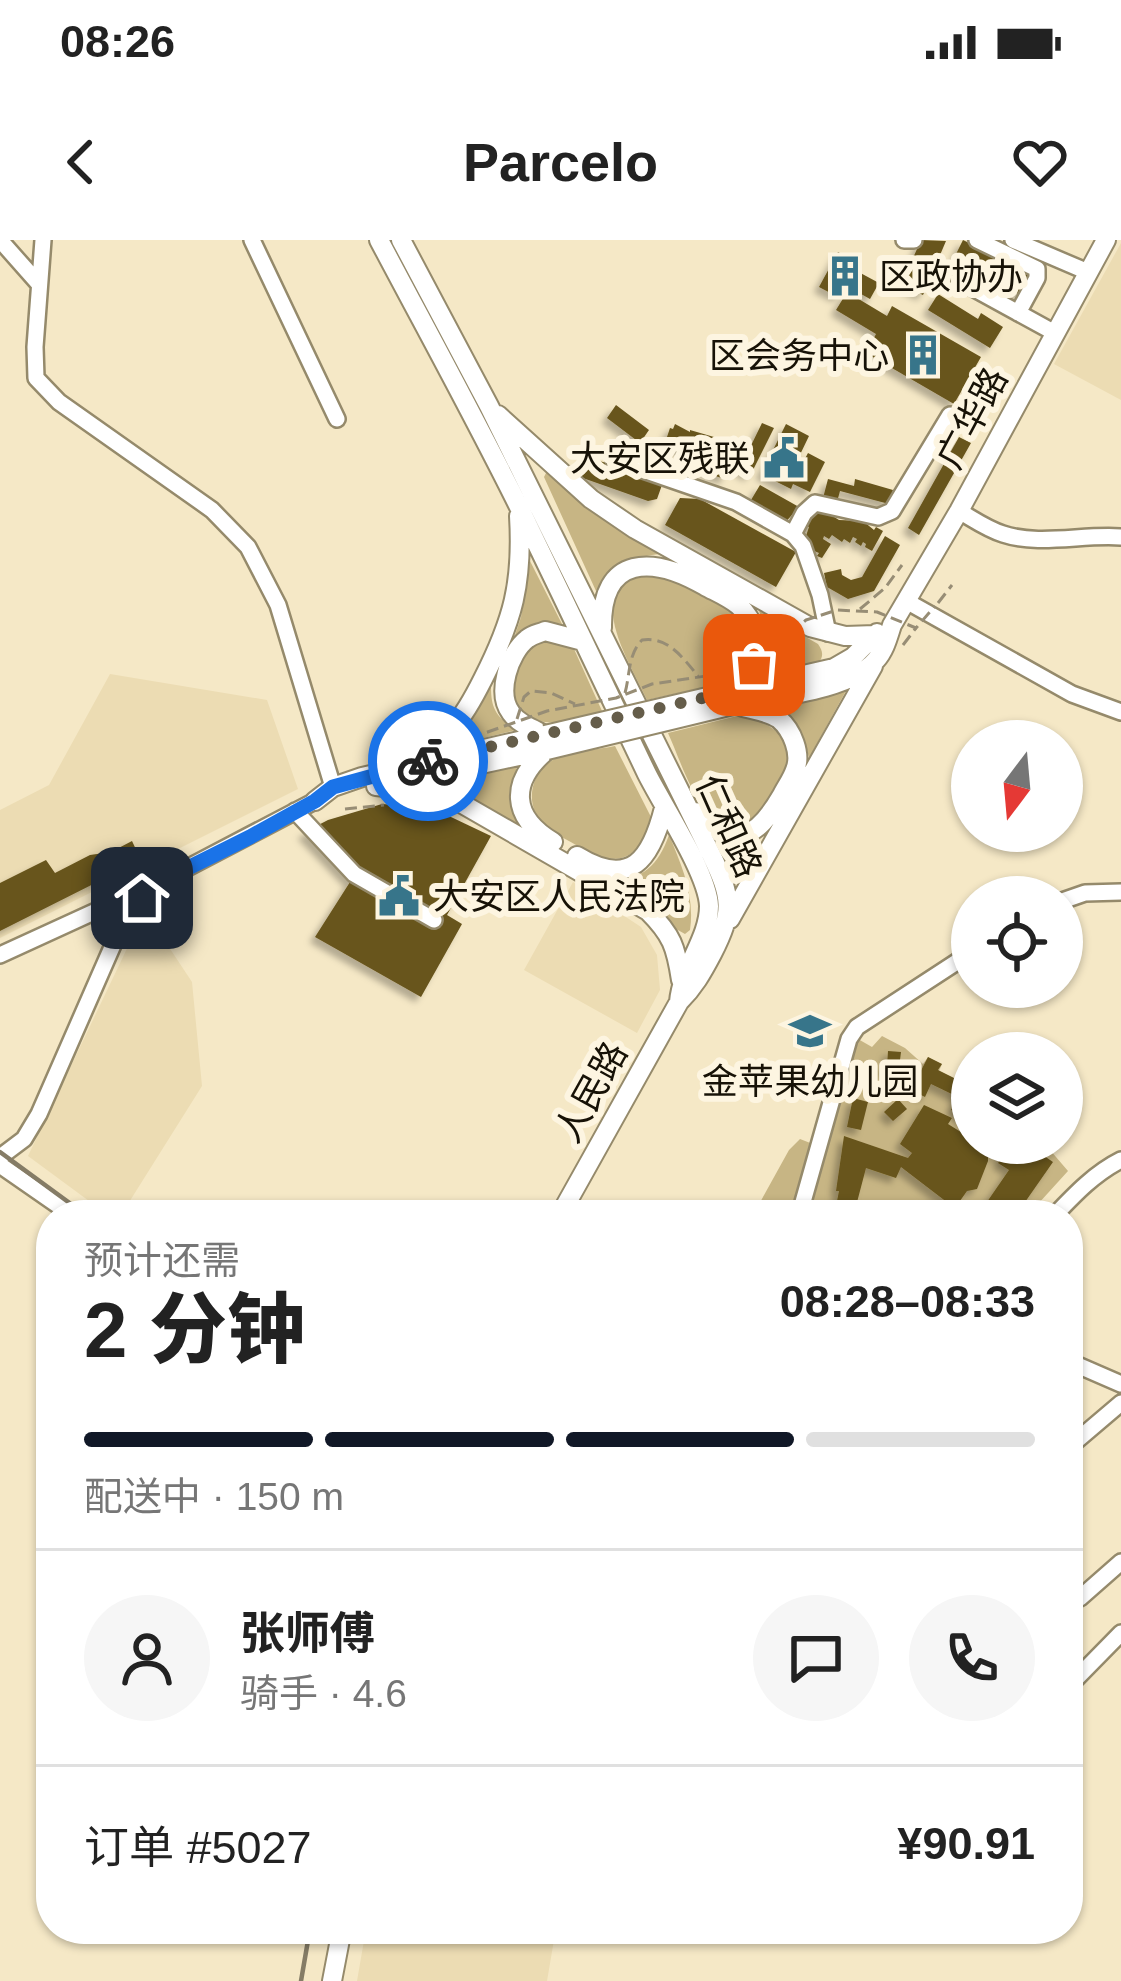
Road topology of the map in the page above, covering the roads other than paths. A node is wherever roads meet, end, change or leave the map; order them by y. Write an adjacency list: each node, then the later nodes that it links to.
1 (0, 240): 13 (street)
2 (43, 240): 13 (street)
3 (252, 240): 18 (street)
4 (379, 240): 20 (main road, 仁和路)
5 (401, 240): 16 (main road, 仁和路)
6 (904, 240): 7 (street)
7 (914, 240)
8 (977, 240): 14 (street)
9 (1013, 240): 11 (street)
10 (1106, 240): 11 (main road, 广华路)
11 (1088, 272): 15 (main road, 广华路)
12 (959, 280): 14 (street)
13 (40, 284): 34 (street)
14 (1018, 313): 15 (street)
15 (1055, 333): 21 (main road, 广华路)
16 (489, 406): 26 (main road); 27 (main road, 仁和路)
17 (950, 415): 22 (street)
18 (337, 419)
19 (614, 460): 22 (street)
20 (518, 505): 27 (main road, 仁和路); 32 (main road)
21 (959, 511): 23 (street); 24 (main road, 广华路)
22 (793, 534): 26 (street)
23 (1121, 537)
24 (908, 602): 25 (main road, 广华路); 30 (street)
25 (883, 630): 26 (main road); 28 (main road); 29 (main road)
26 (828, 633)
27 (592, 637): 29 (main road); 31 (main road); 36 (main road, 仁和路); 37 (main road, 仁和路)
28 (875, 661): 29 (main road); 43 (main road)
29 (731, 698): 31 (main road, bridge); 36 (main road)
30 (1121, 712)
31 (546, 742): 32 (main road); 33 (main road); 37 (main road)
32 (400, 768): 34 (main road)
33 (376, 786): 35 (main road); 46 (main road)
34 (333, 787): 35 (main road)
35 (315, 801): 38 (street)
36 (685, 803): 43 (main road, 仁和路)
37 (664, 808): 46 (main road, 仁和路)
38 (295, 811): 39 (street); 42 (street)
39 (168, 878): 44 (street); 49 (street)
40 (1121, 892): 41 (street)
41 (1083, 894)
42 (434, 920)
43 (728, 923): 47 (main road, 仁和路)
44 (0, 956)
45 (951, 966): 52 (street)
46 (681, 980): 47 (main road, 仁和路)
47 (679, 1001): 51 (main road, 人民路)
48 (1121, 1160): 53 (street)
49 (0, 1161): 50 (street)
50 (52, 1200)
51 (568, 1200)
52 (803, 1200)
53 (1069, 1200)
54 (1083, 1367): 55 (street)
55 (1121, 1384)
56 (1121, 1403): 57 (street)
57 (1083, 1435)
58 (1121, 1562): 59 (street)
59 (1083, 1595)
60 (1121, 1634): 61 (street)
61 (1083, 1672)
62 (339, 1944): 63 (main road)
63 (332, 1981)

